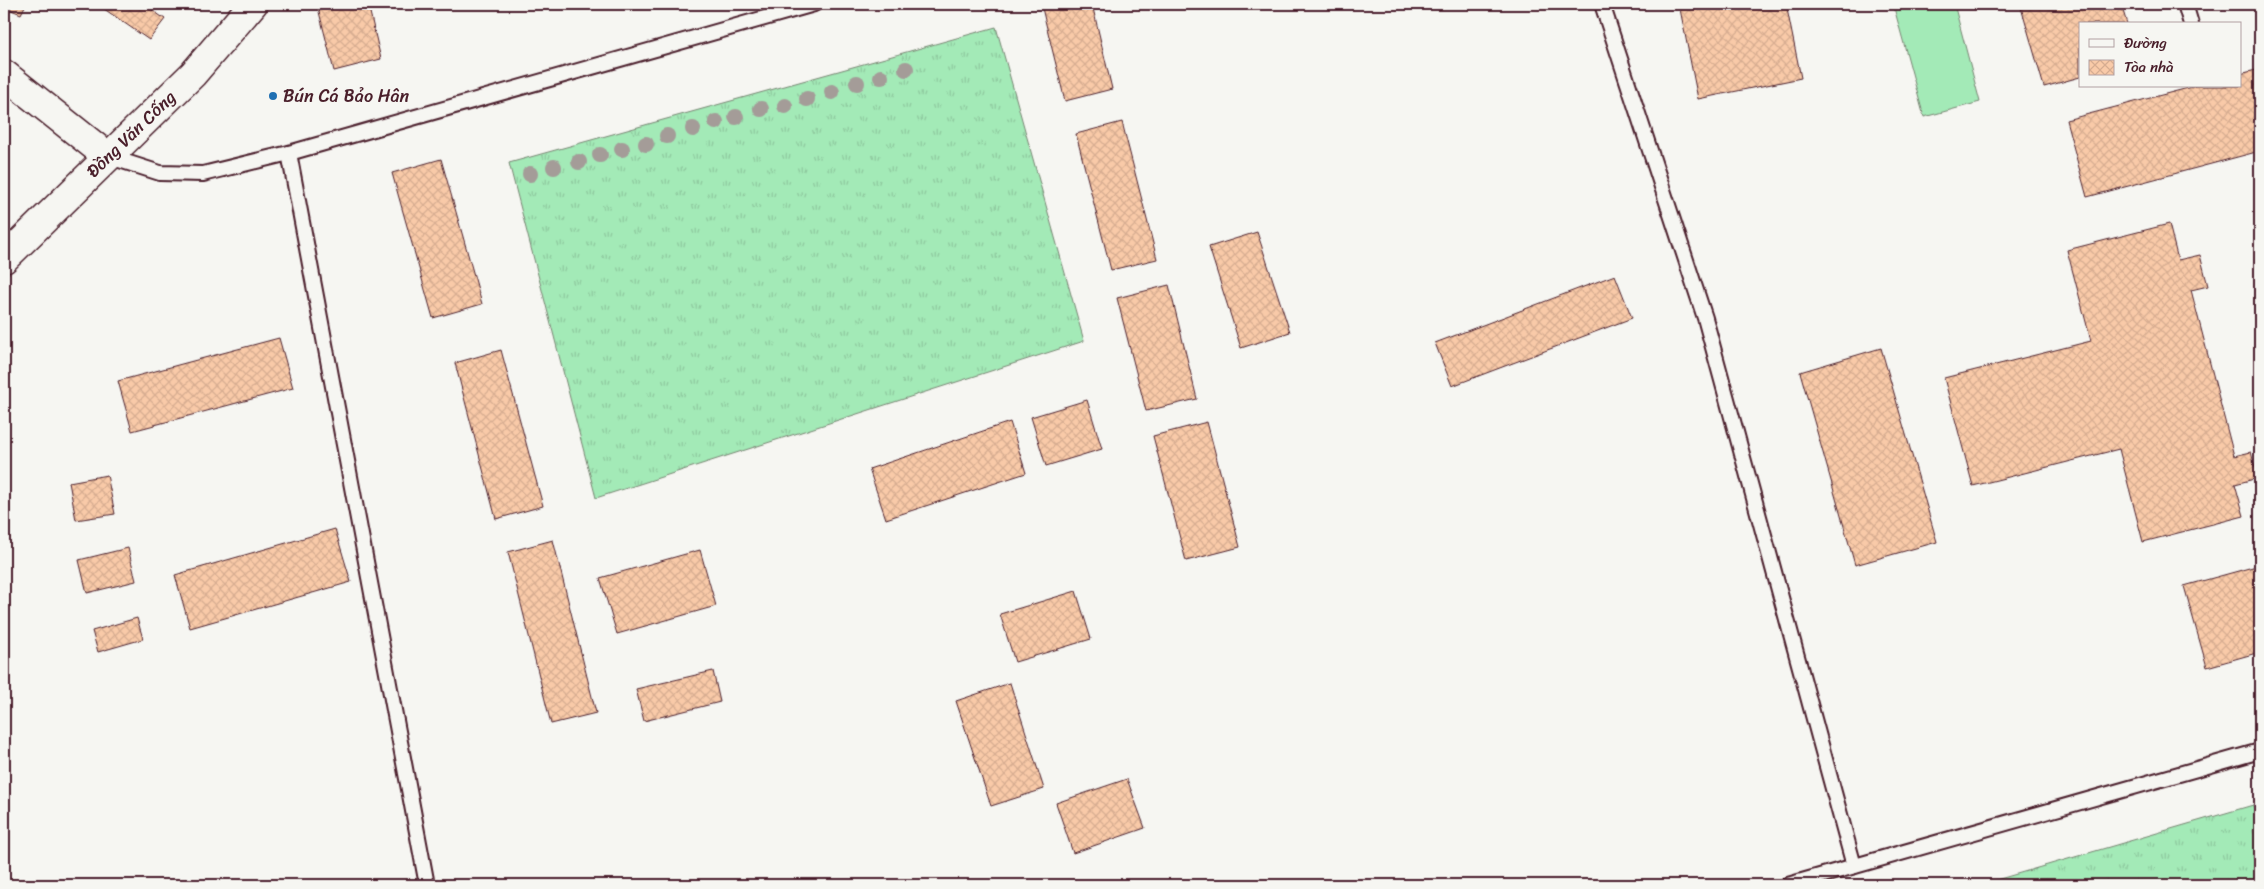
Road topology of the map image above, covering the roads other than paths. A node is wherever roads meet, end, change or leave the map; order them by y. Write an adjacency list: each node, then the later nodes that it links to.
1 (253, 4): 8 (street, Đồng Văn Cống)
2 (814, 4): 7 (lane)
3 (1602, 4): 11 (lane)
4 (2185, 4): 5 (lane)
5 (2190, 22)
6 (4, 74): 8 (street)
7 (289, 153): 8 (lane); 12 (lane)
8 (107, 156): 9 (street, Đồng Văn Cống)
9 (4, 259)
10 (2260, 751): 11 (lane)
11 (1854, 866): 13 (lane)
12 (428, 885)
13 (1788, 885)

